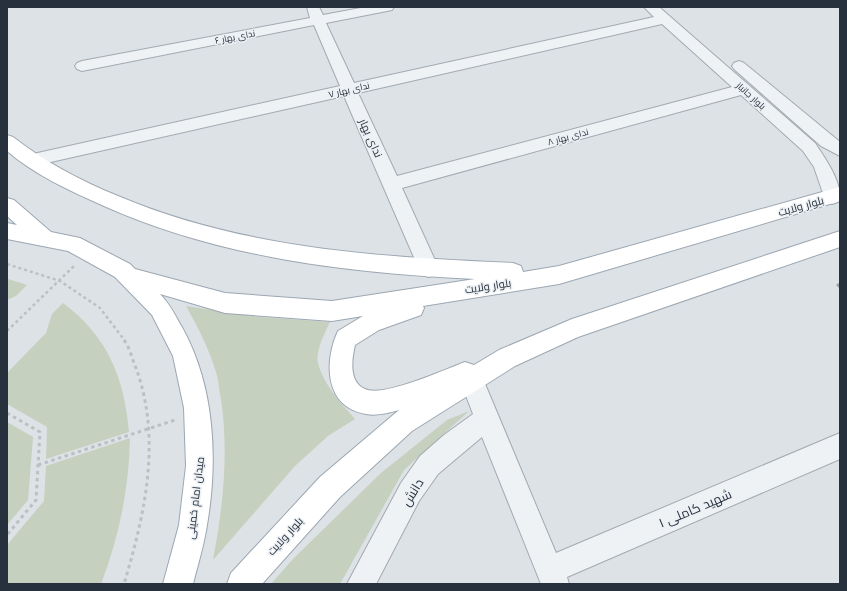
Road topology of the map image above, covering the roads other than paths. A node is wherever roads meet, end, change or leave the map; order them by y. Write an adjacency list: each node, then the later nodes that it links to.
1 (388, 7): 4 (street, ندای بهار ۶)
2 (651, 7): 3 (street, بلوار جانباز)
3 (668, 13): 6 (street, بلوار جانباز); 7 (street, ندای بهار ۷); 9 (street, بلوار جانباز)
4 (316, 14): 5 (street, ندای بهار ۶); 7 (street, ندای بهار)
5 (82, 66)
6 (744, 89): 10 (street, بلوار جانباز); 12 (street, ندای بهار ۸)
7 (349, 90): 11 (street, ندای بهار ۷); 12 (street, ندای بهار)
8 (7, 141): 11 (main road)
9 (836, 143): 10 (street)
10 (809, 147): 13 (street, بلوار جانباز)
11 (33, 160): 18 (main road)
12 (391, 184): 18 (street, ندای بهار)
13 (836, 195): 19 (main road, بلوار ولایت)
14 (7, 205): 16 (main road)
15 (7, 231): 16 (main road, میدان امام خمینی)
16 (43, 236): 20 (main road, میدان امام خمینی)
17 (840, 239): 22 (main road, بلوار ولایت)
18 (429, 269): 19 (main road)
19 (559, 274): 21 (main road, بلوار ولایت)
20 (129, 276): 21 (main road, بلوار ولایت); 27 (main road, میدان امام خمینی)
21 (469, 289): 22 (main road)
22 (507, 358): 23 (main road, بلوار ولایت)
23 (472, 380): 24 (street); 28 (main road, بلوار ولایت)
24 (487, 420): 26 (street); 29 (street, دانش)
25 (840, 446): 26 (street, شهید کاملی ۱)
26 (553, 577)
27 (178, 584)
28 (242, 584)
29 (361, 584)

